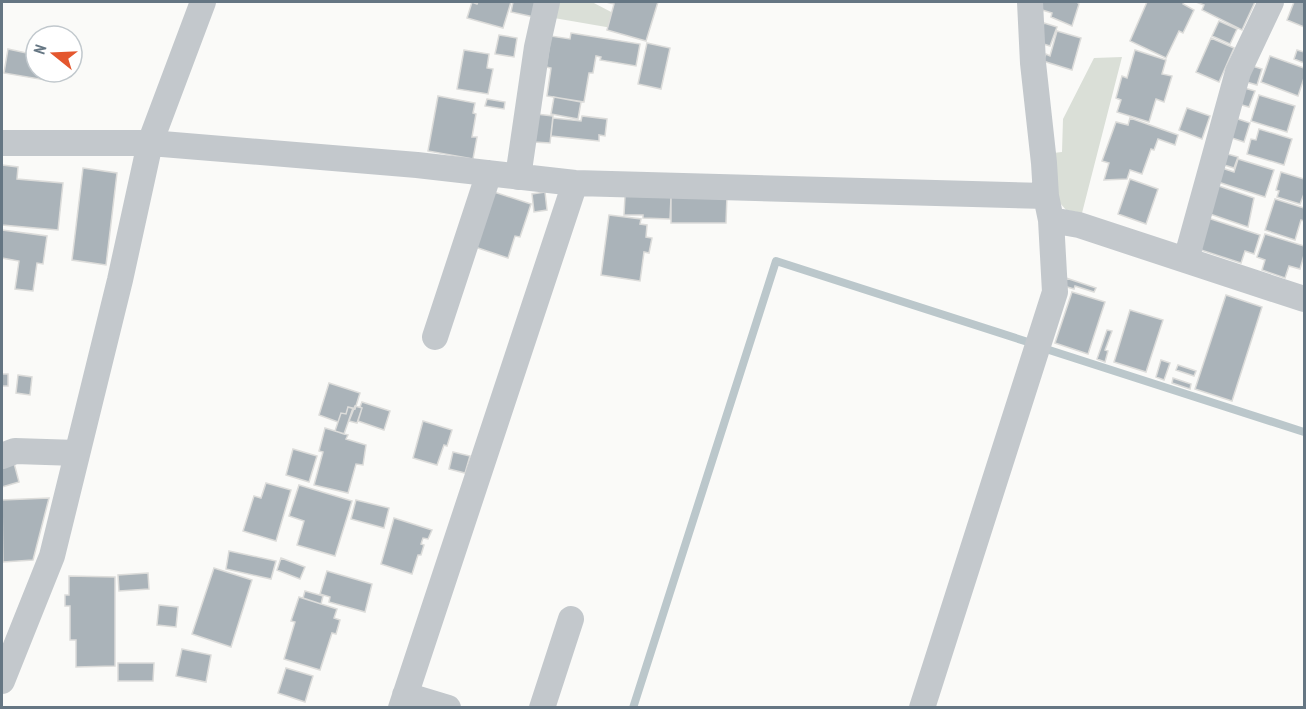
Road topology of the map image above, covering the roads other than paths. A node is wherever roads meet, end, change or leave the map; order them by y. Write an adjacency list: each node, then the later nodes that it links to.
1 (203, 2): 6 (street)
2 (547, 2): 8 (street)
3 (1030, 2): 10 (street)
4 (1271, 2): 11 (street)
5 (2, 143): 6 (street)
6 (150, 143): 7 (street); 14 (street)
7 (489, 173): 8 (street); 13 (street)
8 (518, 177): 9 (street)
9 (575, 183): 10 (street); 18 (street)
10 (1049, 208): 11 (street); 21 (street)
11 (1186, 260): 12 (street)
12 (1305, 299)
13 (435, 337)
14 (77, 453): 15 (street); 17 (street)
15 (2, 456)
16 (571, 619): 20 (street)
17 (2, 681)
18 (403, 701): 19 (street)
19 (448, 708)
20 (542, 708)
21 (921, 708)

